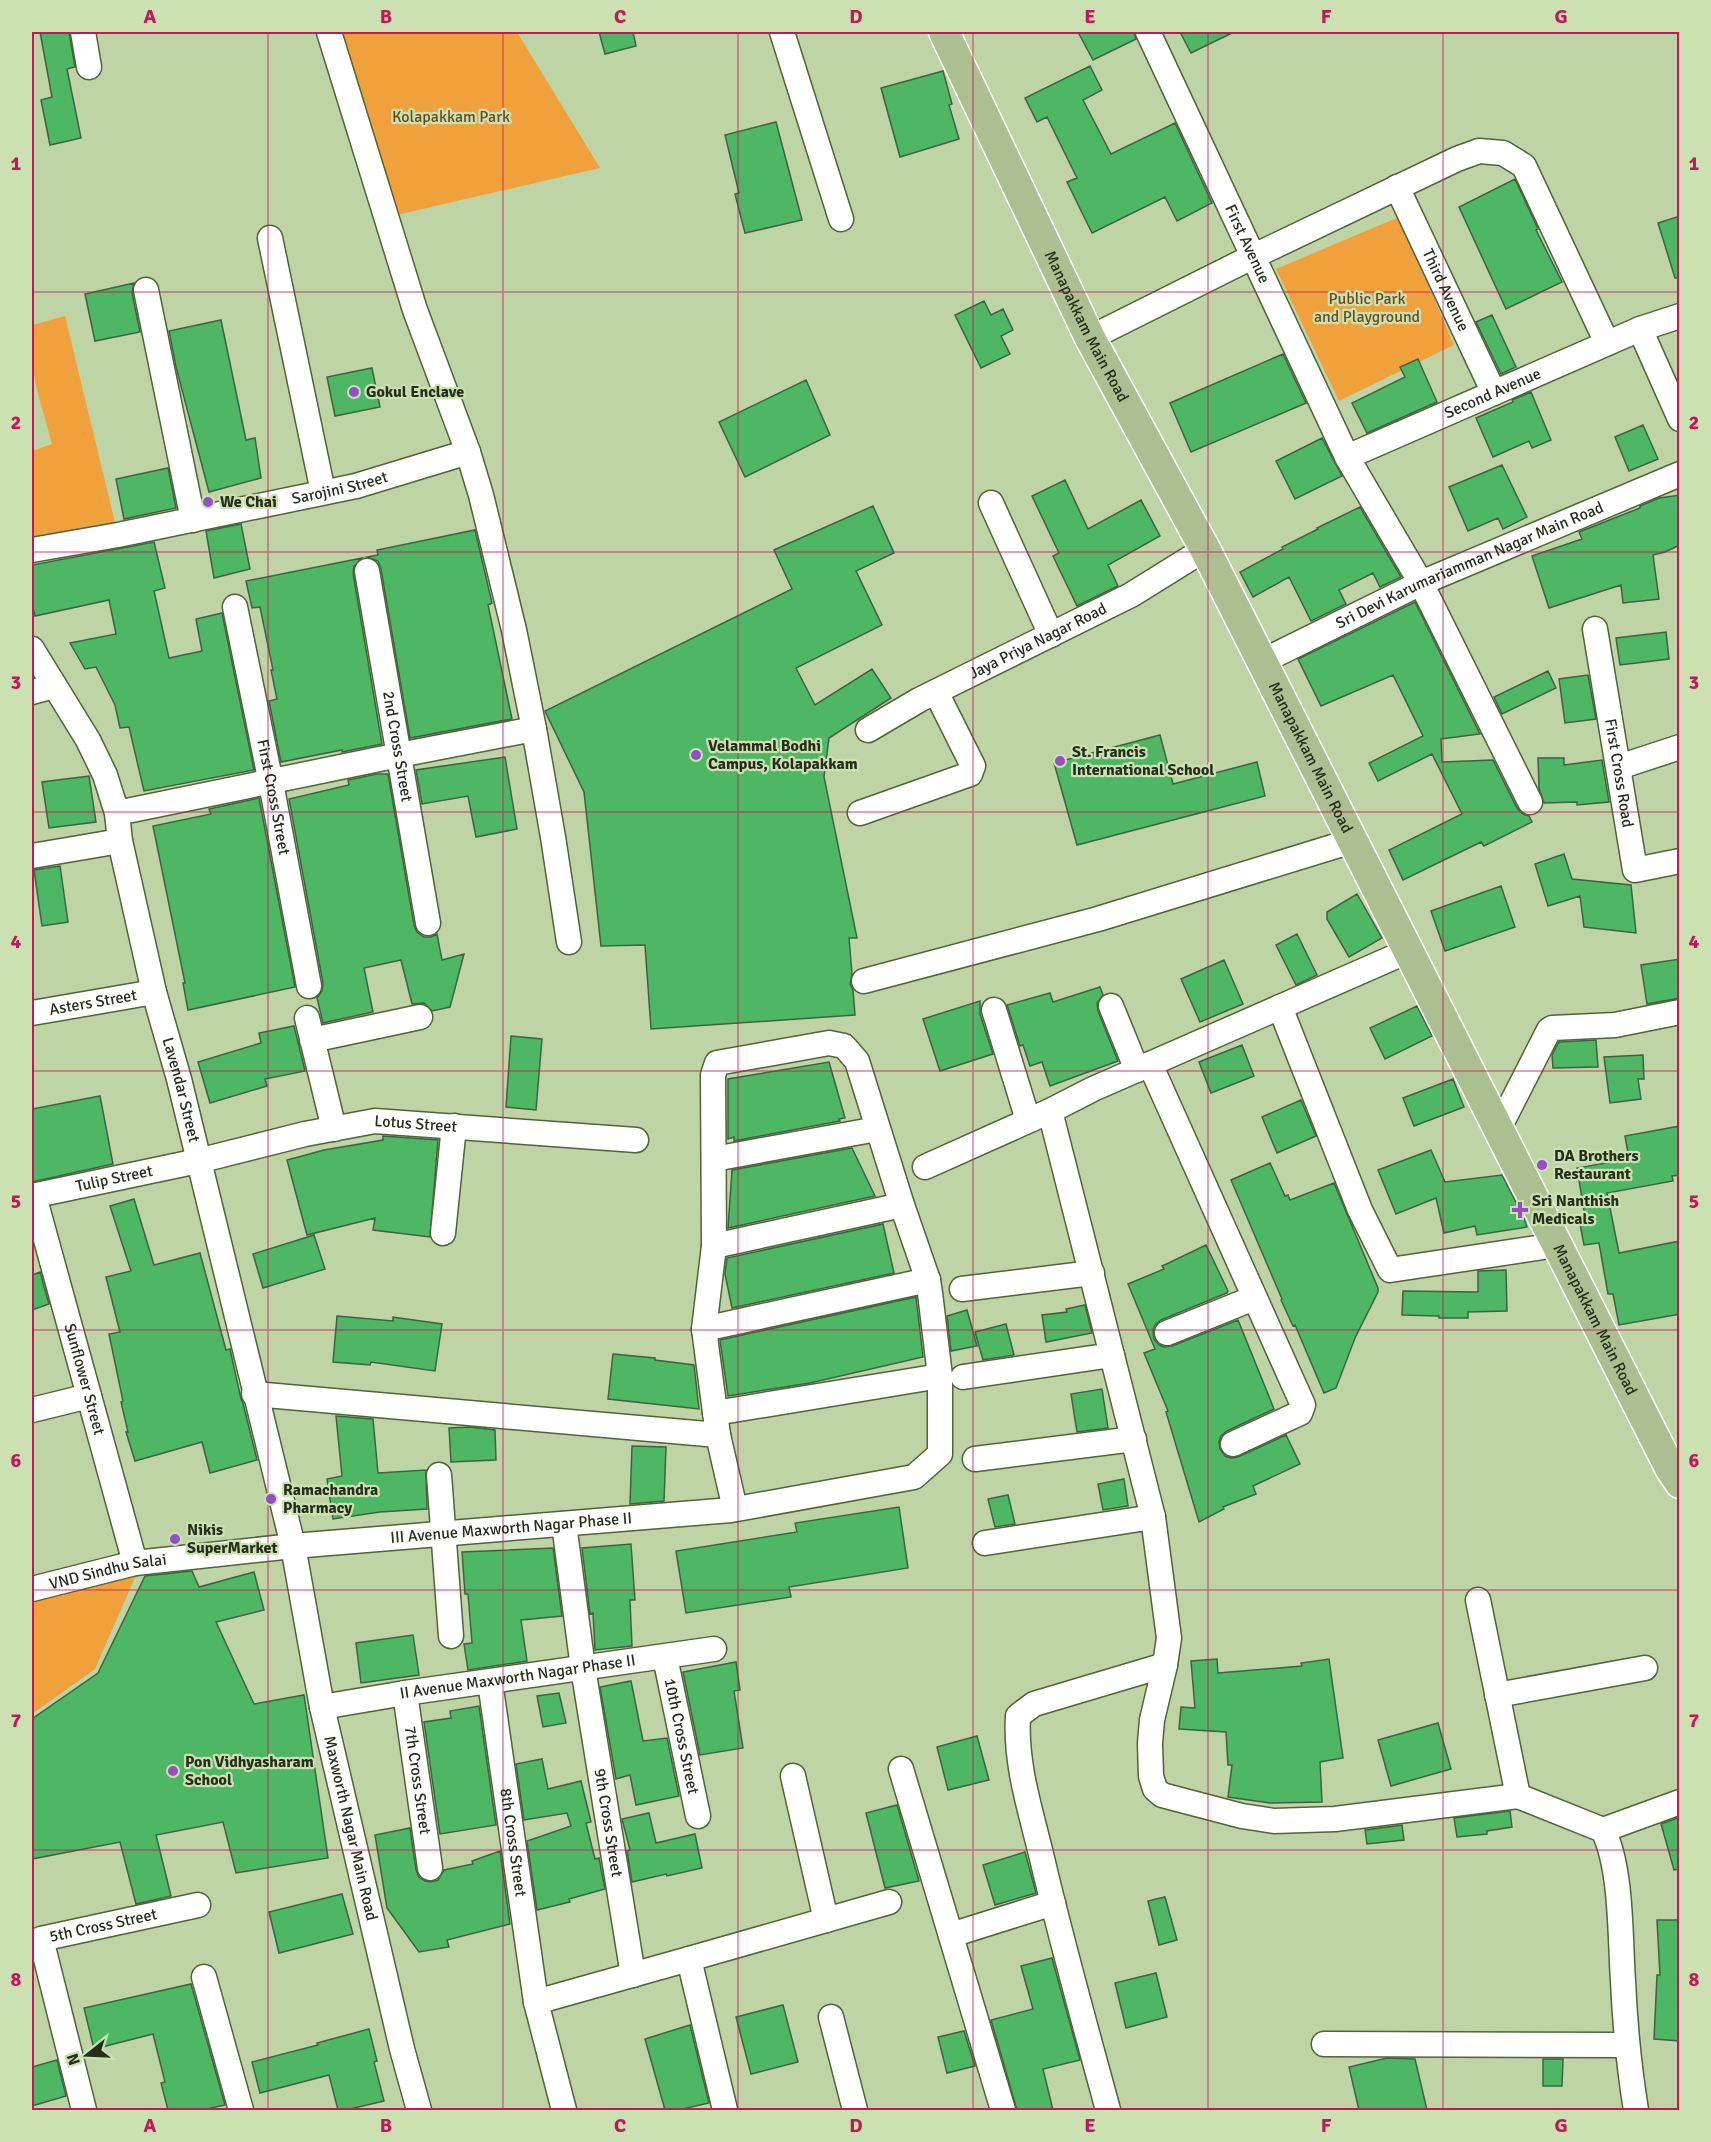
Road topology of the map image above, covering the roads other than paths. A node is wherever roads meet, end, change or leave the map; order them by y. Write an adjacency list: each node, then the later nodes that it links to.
1 (83, 32): 6 (street)
2 (329, 32): 18 (street)
3 (782, 32): 8 (street)
4 (945, 32): 14 (main road, Manapakkam Main Road)
5 (1148, 32): 10 (street, First Avenue)
6 (89, 67)
7 (1397, 187): 10 (street); 15 (street); 16 (street, Third Avenue)
8 (841, 219)
9 (270, 238): 21 (street)
10 (1254, 256): 14 (street); 19 (street, First Avenue)
11 (146, 290): 23 (street)
12 (1680, 316): 13 (street, Second Avenue)
13 (1640, 329): 15 (street, Second Avenue); 17 (street)
14 (1090, 338): 24 (main road, Manapakkam Main Road)
15 (1607, 343): 16 (street, Second Avenue)
16 (1494, 393): 19 (street, Second Avenue)
17 (1680, 419)
18 (468, 452): 21 (street, Sarojini Street); 35 (street)
19 (1347, 457): 27 (street, First Avenue)
20 (1680, 474): 27 (street, Sri Devi Karumariamman Nagar Main Road)
21 (323, 492): 23 (street, Sarojini Street)
22 (991, 503): 30 (street)
23 (193, 520): 25 (street, Sarojini Street)
24 (1205, 549): 30 (street, Jaya Priya Nagar Road); 32 (main road, Manapakkam Main Road)
25 (32, 550)
26 (367, 571): 38 (street, 2nd Cross Street)
27 (1421, 583): 32 (street, Sri Devi Karumariamman Nagar Main Road); 41 (street, First Avenue)
28 (235, 607): 40 (street, First Cross Street)
29 (1595, 629): 39 (street, First Cross Road)
30 (1051, 635): 34 (street, Jaya Priya Nagar Road)
31 (32, 649): 33 (street, Lavendar Street)
32 (1261, 662): 45 (main road, Manapakkam Main Road)
33 (43, 689): 42 (street, Lavendar Street)
34 (936, 692): 36 (street, Jaya Priya Nagar Road); 43 (street)
35 (534, 729): 38 (street); 49 (street)
36 (868, 730)
37 (1680, 747): 39 (street)
38 (399, 755): 40 (street); 48 (street, 2nd Cross Street)
39 (1619, 767): 47 (street, First Cross Road)
40 (271, 783): 42 (street); 52 (street, First Cross Street)
41 (1530, 802)
42 (117, 813): 44 (street, Lavendar Street)
43 (860, 813)
44 (120, 841): 46 (street); 53 (street, Lavendar Street)
45 (1352, 842): 50 (main road, Manapakkam Main Road); 51 (street)
46 (32, 856)
47 (1680, 861)
48 (428, 923)
49 (569, 942)
50 (1408, 951): 55 (street); 65 (main road, Manapakkam Main Road)
51 (864, 981)
52 (309, 986)
53 (154, 992): 58 (street, Asters Street); 68 (street, Lavendar Street)
54 (1112, 1006): 60 (street)
55 (1280, 1007): 60 (street); 73 (street)
56 (994, 1010): 61 (street)
57 (1680, 1012): 65 (street)
58 (32, 1013)
59 (420, 1017): 63 (street)
60 (1143, 1067): 61 (street); 78 (street)
61 (1039, 1115): 69 (street); 75 (street)
62 (454, 1126): 63 (street, Lotus Street); 66 (street, Lotus Street); 72 (street)
63 (334, 1129): 68 (street, Lotus Street)
64 (878, 1129): 67 (street); 67 (street, III Avenue Maxworth Nagar Phase II); 71 (street, III Avenue Maxworth Nagar Phase II)
65 (1498, 1130): 73 (main road, Manapakkam Main Road)
66 (636, 1140)
67 (714, 1159): 74 (street)
68 (198, 1161): 70 (street, Tulip Street); 83 (street, Lavendar Street)
69 (925, 1167)
70 (33, 1196): 84 (street, Sunflower Street)
71 (902, 1205): 74 (street); 76 (street, III Avenue Maxworth Nagar Phase II)
72 (443, 1233)
73 (1557, 1245): 91 (main road, Manapakkam Main Road)
74 (714, 1246): 79 (street)
75 (1092, 1273): 77 (street); 81 (street)
76 (927, 1280): 79 (street); 82 (street, III Avenue Maxworth Nagar Phase II)
77 (962, 1289)
78 (1254, 1298): 80 (street); 88 (street)
79 (704, 1329): 86 (street)
80 (1167, 1333)
81 (1112, 1355): 82 (street); 87 (street)
82 (952, 1376): 86 (street); 92 (street, III Avenue Maxworth Nagar Phase II)
83 (255, 1394): 86 (street); 97 (street, Lavendar Street)
84 (89, 1396): 85 (street); 98 (street, Sunflower Street)
85 (32, 1410)
86 (716, 1424): 92 (street)
87 (1134, 1439): 89 (street); 93 (street)
88 (1233, 1444)
89 (975, 1459)
90 (439, 1476): 95 (street)
91 (1680, 1483)
92 (733, 1509): 94 (street, III Avenue Maxworth Nagar Phase II)
93 (1154, 1517): 96 (street); 104 (street)
94 (564, 1524): 95 (street, III Avenue Maxworth Nagar Phase II); 105 (street, 9th Cross Street)
95 (443, 1534): 97 (street, III Avenue Maxworth Nagar Phase II); 101 (street)
96 (985, 1543)
97 (293, 1546): 98 (street, VND Sindhu Salai); 110 (street, Maxworth Nagar Main Road)
98 (135, 1563): 99 (street, VND Sindhu Salai)
99 (32, 1589)
100 (1478, 1600): 109 (street)
101 (451, 1636)
102 (714, 1650): 103 (street, II Avenue Maxworth Nagar Phase II)
103 (665, 1657): 105 (street, II Avenue Maxworth Nagar Phase II); 115 (street, 10th Cross Street)
104 (1166, 1665): 113 (street); 119 (street)
105 (582, 1668): 107 (street, II Avenue Maxworth Nagar Phase II); 124 (street, 9th Cross Street)
106 (1645, 1668): 109 (street)
107 (490, 1682): 108 (street, II Avenue Maxworth Nagar Phase II); 126 (street, 8th Cross Street)
108 (405, 1693): 110 (street, II Avenue Maxworth Nagar Phase II); 117 (street, 7th Cross Street)
109 (1497, 1695): 113 (street)
110 (322, 1707): 132 (street, Maxworth Nagar Main Road)
111 (901, 1769): 122 (street)
112 (793, 1776): 121 (street)
113 (1518, 1796): 116 (street)
114 (1680, 1802): 116 (street)
115 (698, 1816)
116 (1603, 1830): 129 (street)
117 (430, 1868)
118 (889, 1902): 121 (street)
119 (1053, 1903): 122 (street); 137 (street)
120 (198, 1905): 130 (street, 5th Cross Street)
121 (826, 1920): 123 (street)
122 (951, 1935): 136 (street)
123 (689, 1959): 124 (street); 134 (street)
124 (633, 1975): 126 (street)
125 (204, 1977): 131 (street)
126 (536, 2002): 133 (street, 8th Cross Street)
127 (831, 2017): 135 (street)
128 (1324, 2044): 129 (street)
129 (1626, 2045): 138 (street)
130 (84, 2110)
131 (241, 2110)
132 (419, 2110)
133 (564, 2110)
134 (726, 2110)
135 (855, 2110)
136 (1003, 2110)
137 (1108, 2110)
138 (1635, 2110)

